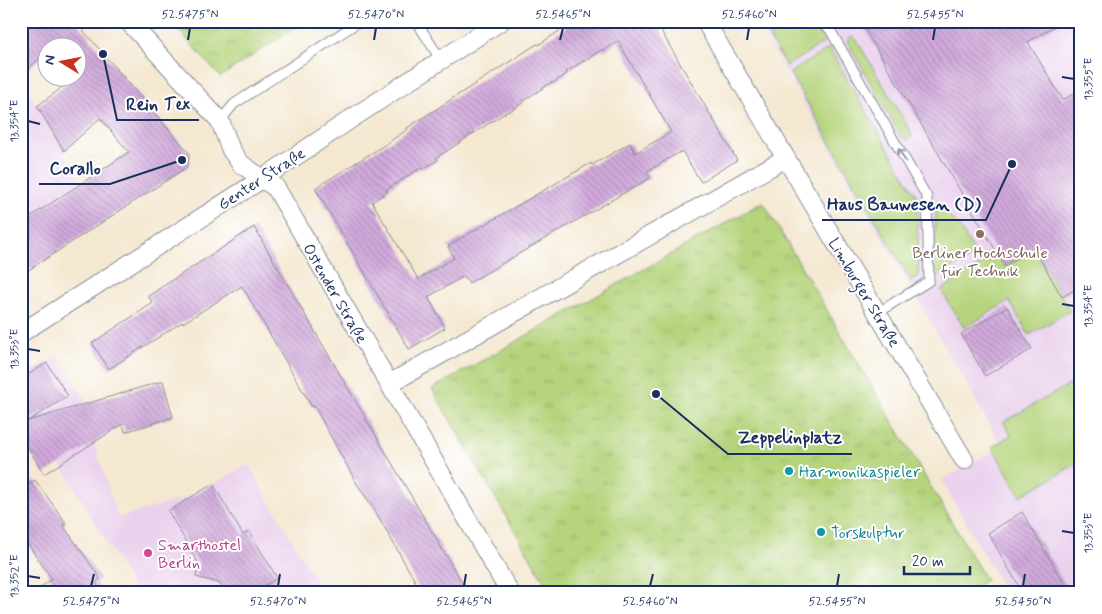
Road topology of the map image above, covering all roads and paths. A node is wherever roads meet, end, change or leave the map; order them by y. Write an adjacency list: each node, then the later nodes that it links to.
1 (128, 21): 8 (street, Ostender Straße)
2 (360, 21): 8 (lane)
3 (416, 21): 7 (lane)
4 (500, 21): 7 (street, Genter Straße)
5 (705, 21): 9 (street, Limburger Straße)
6 (815, 21): 11 (lane, one-way to 6)
7 (441, 60): 10 (street, Genter Straße)
8 (220, 122): 10 (street, Ostender Straße)
9 (786, 158): 11 (street, Limburger Straße); 13 (street)
10 (262, 179): 12 (street, Genter Straße); 13 (street, Ostender Straße)
11 (877, 313): 14 (street, Limburger Straße)
12 (21, 333)
13 (389, 384): 15 (street, Ostender Straße)
14 (964, 460)
15 (510, 593)

